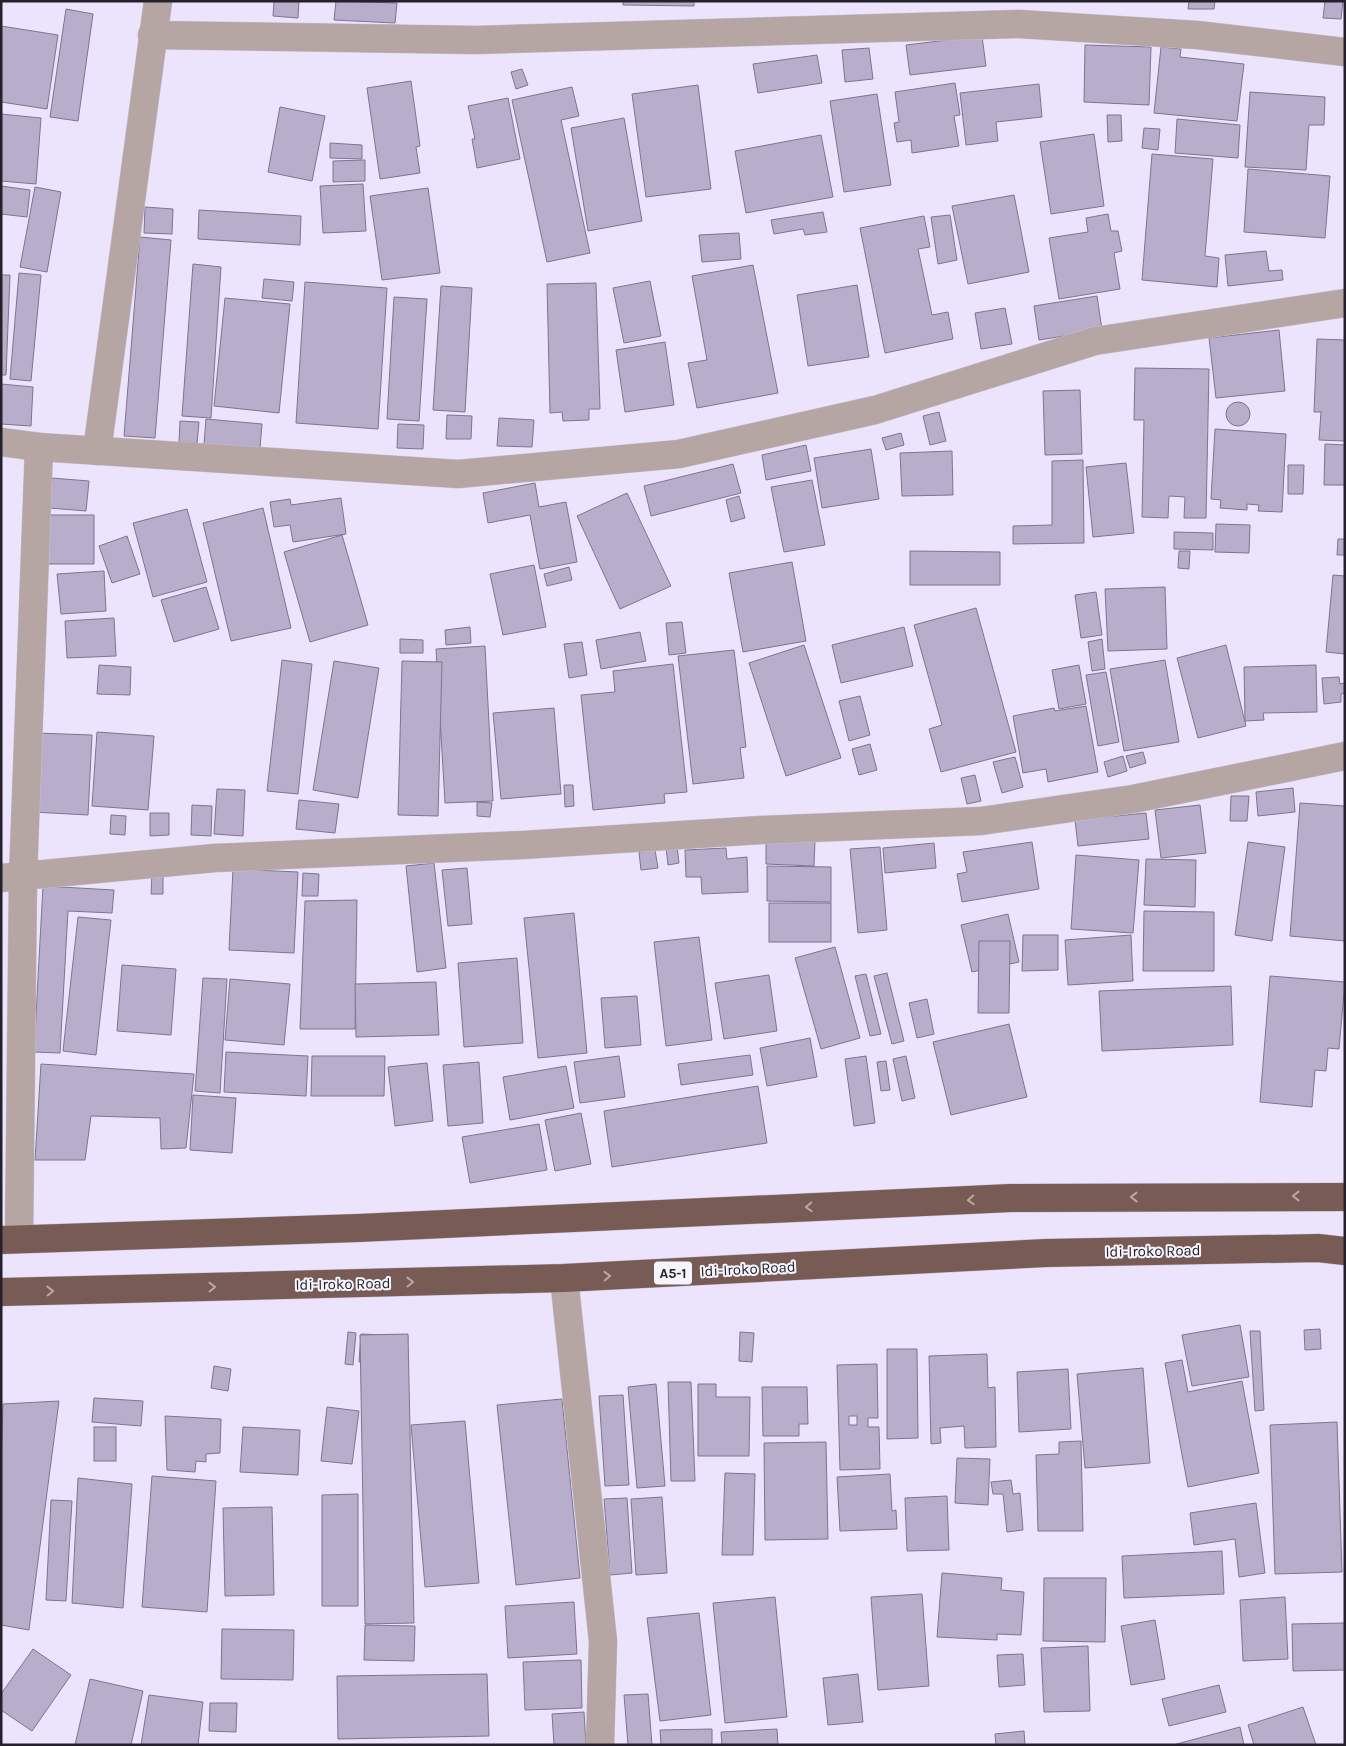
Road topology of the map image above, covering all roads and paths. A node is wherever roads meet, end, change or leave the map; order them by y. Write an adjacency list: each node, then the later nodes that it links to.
1 (158, 1): 2 (street)
2 (152, 36): 3 (street); 7 (street)
3 (1345, 52)
4 (1345, 303): 7 (street)
5 (1, 442): 6 (street)
6 (39, 448): 7 (street); 9 (street)
7 (96, 451)
8 (1345, 756): 9 (street)
9 (12, 877): 11 (street)
10 (1345, 1196): 11 (highway, one-way to 11)
11 (10, 1240)
12 (1345, 1251): 13 (highway, Idi-Iroko Road / A5-1, one-way to 12)
13 (564, 1278): 14 (highway, Idi-Iroko Road / A5-1, one-way to 13); 15 (street)
14 (1, 1292)
15 (600, 1745)

